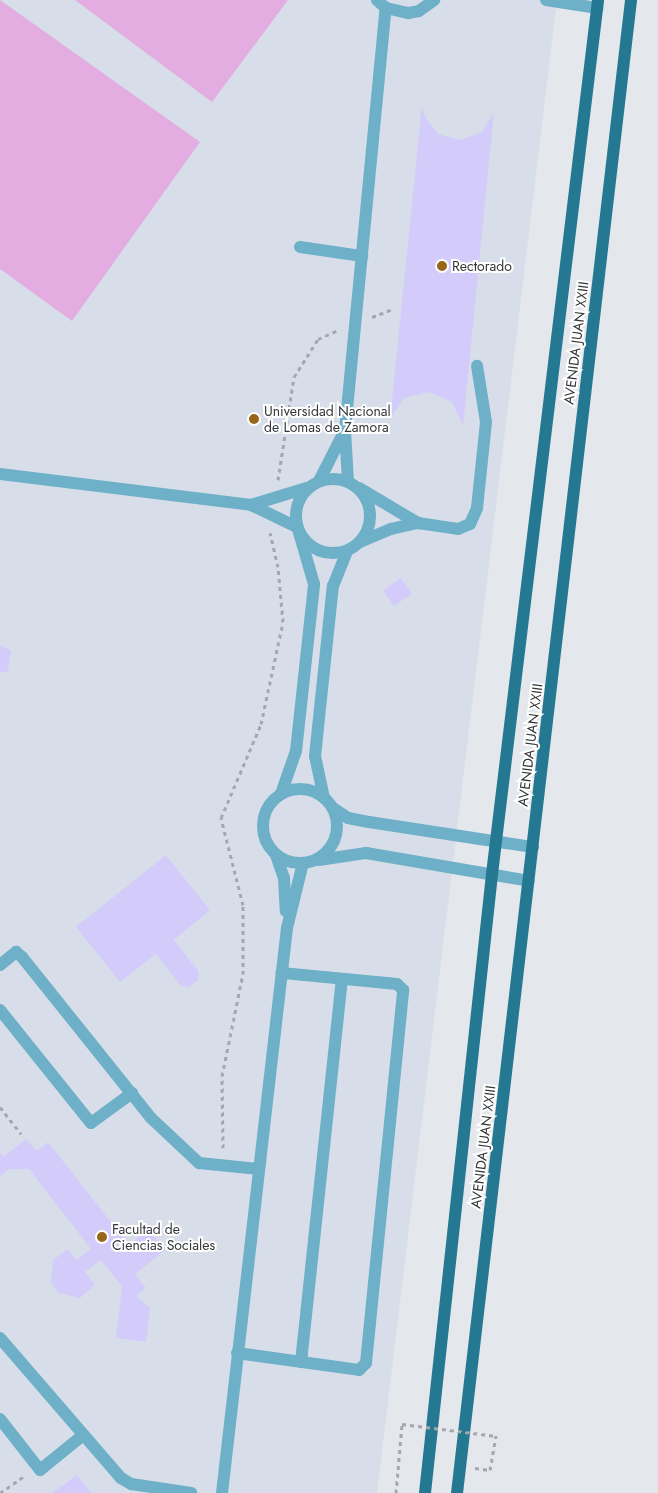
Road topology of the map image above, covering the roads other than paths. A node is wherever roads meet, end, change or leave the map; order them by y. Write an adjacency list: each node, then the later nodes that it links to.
1 (434, 0): 4 (lane)
2 (546, 0): 5 (lane)
3 (631, 0): 23 (main road, AVENIDA JUAN XXIII)
4 (382, 4): 7 (lane)
5 (597, 4): 22 (main road, AVENIDA JUAN XXIII)
6 (300, 247): 7 (lane)
7 (362, 256): 9 (lane)
8 (477, 366): 15 (lane)
9 (345, 430): 11 (lane); 12 (lane)
10 (0, 474): 14 (lane)
11 (318, 481): 12 (lane); 13 (lane)
12 (353, 484): 15 (lane); 17 (lane)
13 (307, 488): 14 (lane); 16 (lane)
14 (250, 505): 16 (lane)
15 (418, 523): 17 (lane)
16 (297, 528): 18 (lane); 19 (lane)
17 (358, 543): 18 (lane)
18 (347, 550): 20 (lane)
19 (281, 794): 20 (lane); 24 (lane)
20 (324, 798): 21 (lane)
21 (333, 808): 22 (lane); 25 (lane)
22 (496, 841): 23 (lane); 26 (main road, AVENIDA JUAN XXIII)
23 (533, 847): 27 (main road, AVENIDA JUAN XXIII)
24 (276, 855): 25 (lane); 28 (lane)
25 (309, 862): 26 (lane); 28 (lane)
26 (492, 874): 27 (lane); 42 (main road, AVENIDA JUAN XXIII)
27 (529, 881): 43 (main road, AVENIDA JUAN XXIII)
28 (287, 928): 30 (lane)
29 (0, 965): 33 (lane)
30 (282, 973): 31 (lane); 34 (lane)
31 (342, 979): 37 (lane); 37 (lane)
32 (0, 1010): 33 (lane)
33 (132, 1093): 34 (lane)
34 (258, 1169): 36 (lane)
35 (0, 1338): 39 (lane)
36 (237, 1353): 37 (lane); 41 (lane)
37 (301, 1362)
38 (0, 1420): 39 (lane)
39 (83, 1435): 40 (lane)
40 (191, 1493)
41 (222, 1493)
42 (425, 1493)
43 (457, 1493)

